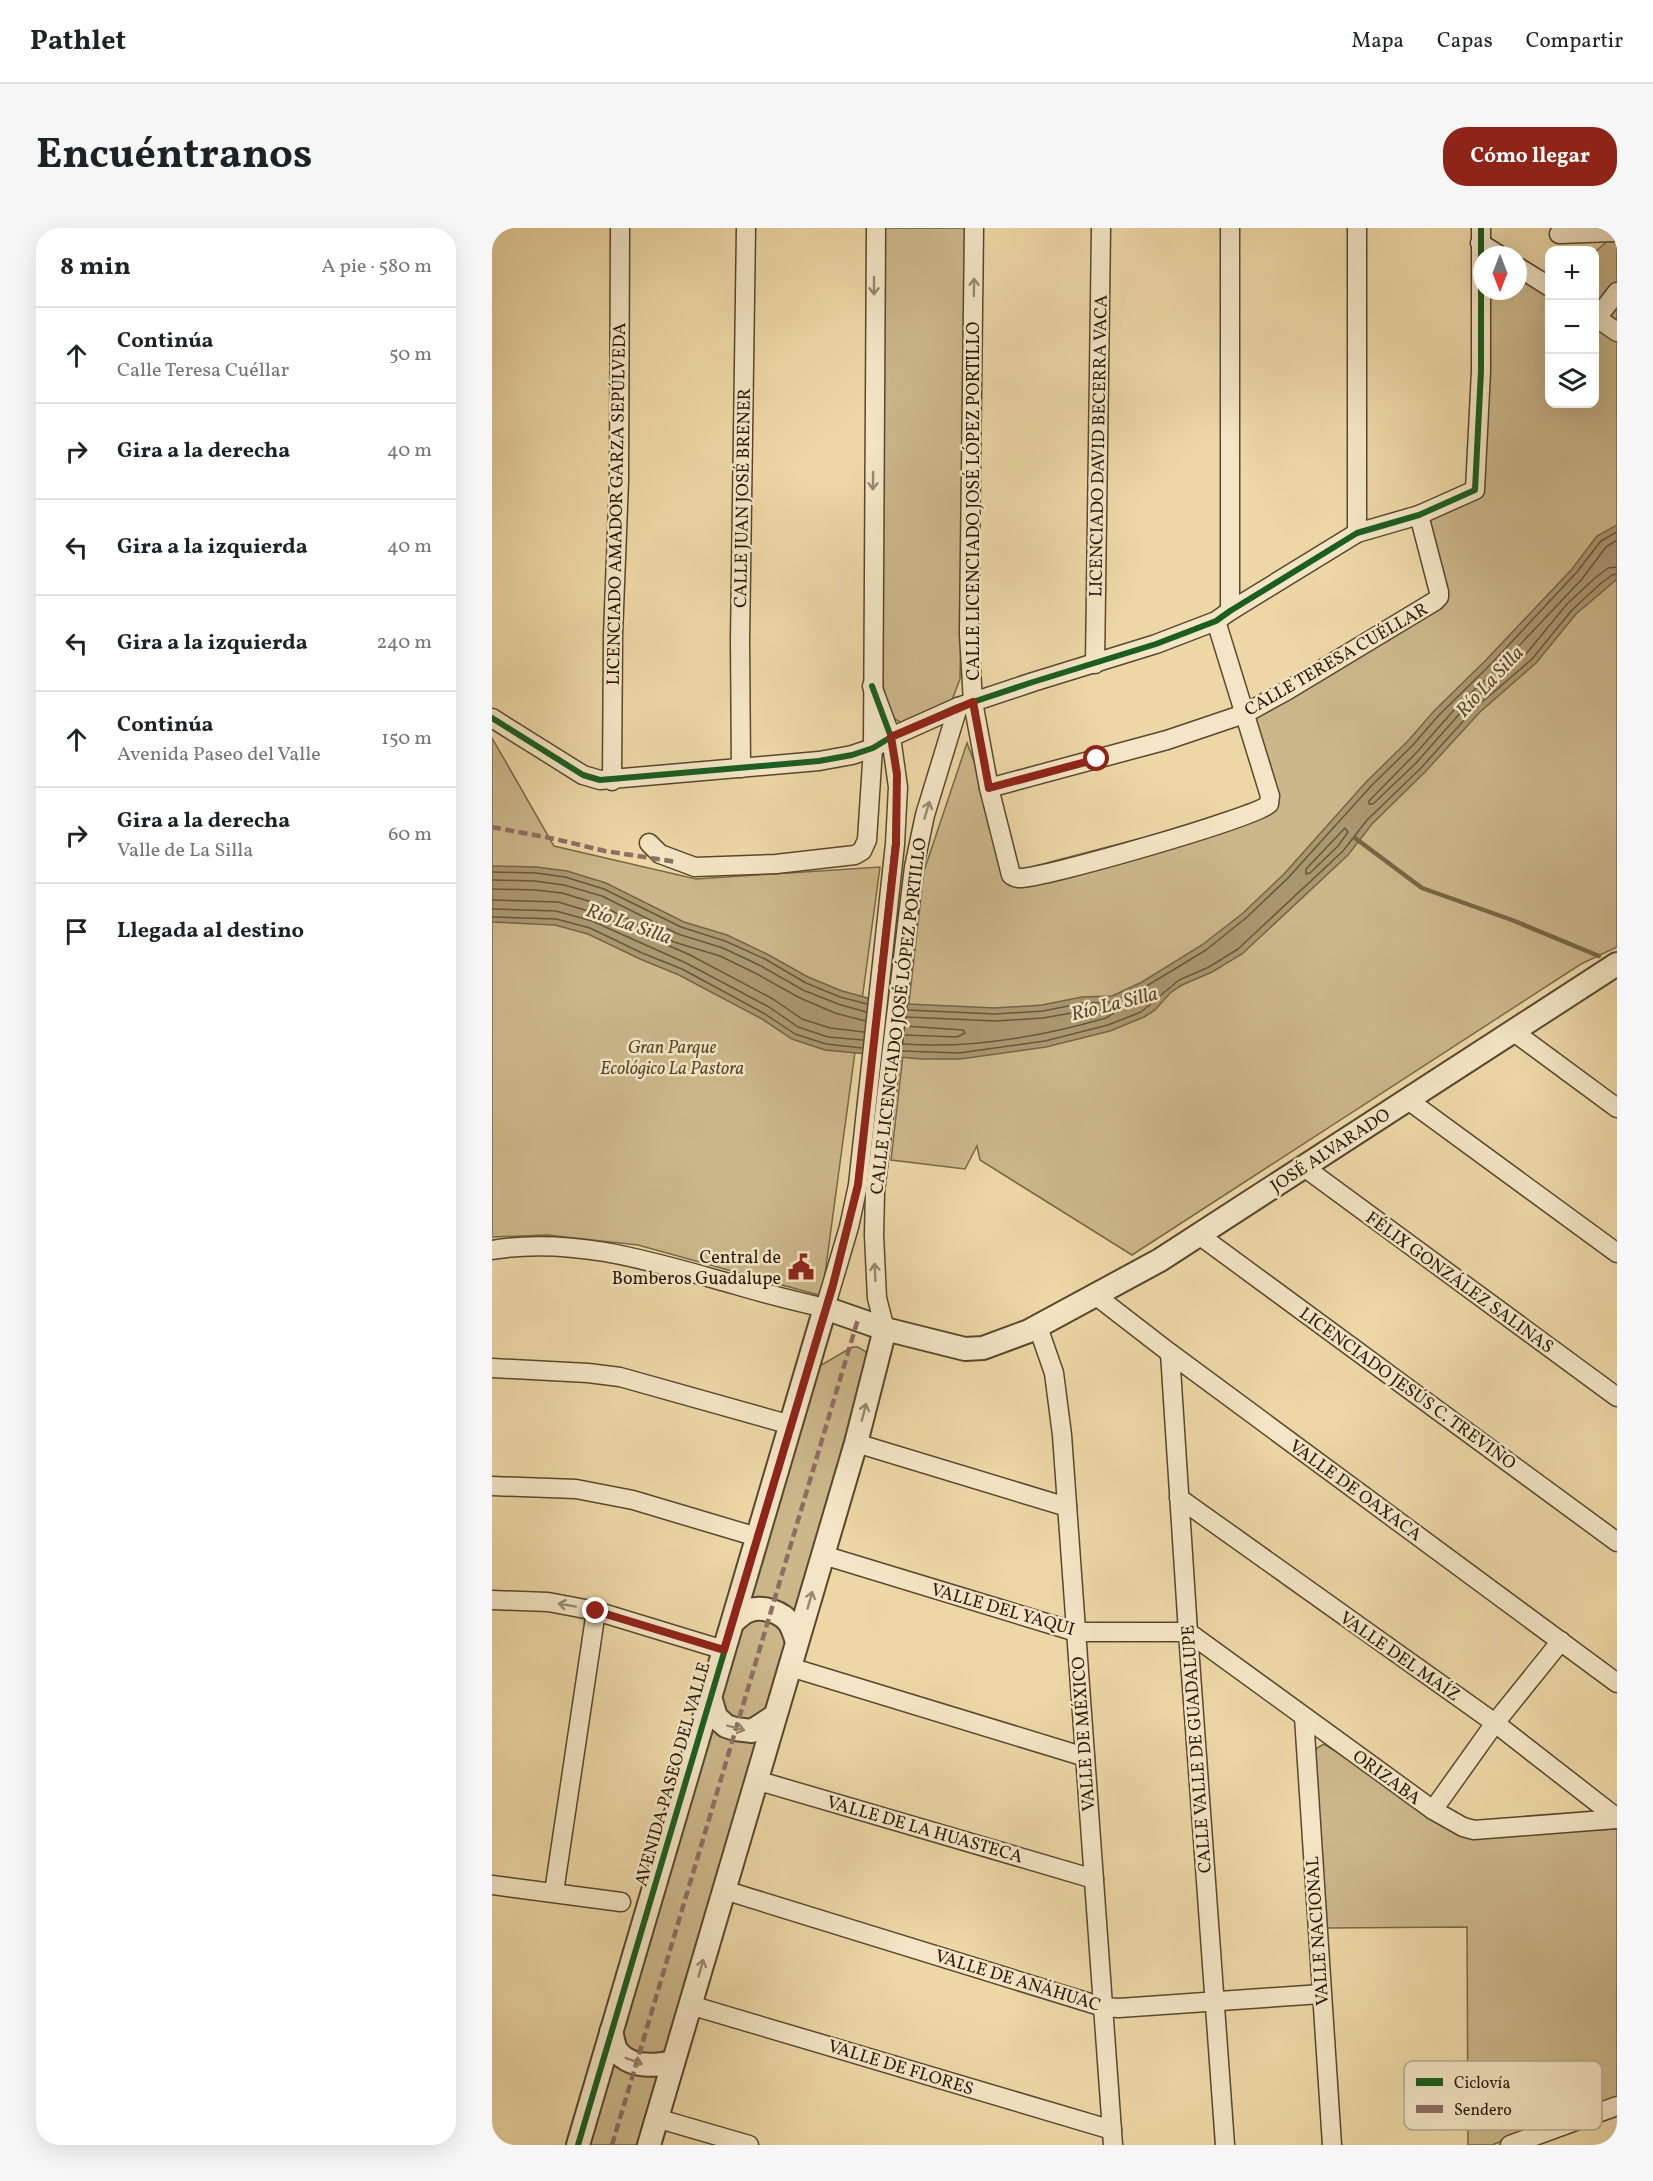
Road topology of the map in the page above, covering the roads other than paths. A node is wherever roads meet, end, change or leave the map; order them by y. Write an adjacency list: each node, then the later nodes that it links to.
1 (620, 228): 28 (street, LICENCIADO AMADOR GARZA SEPÚLVEDA)
2 (746, 228): 27 (street, CALLE JUAN JOSÉ BRENER)
3 (876, 228): 21 (street, CALLE LICENCIADO JOSÉ LÓPEZ PORTILLO, one-way to 21)
4 (974, 228): 22 (street, CALLE LICENCIADO JOSÉ LÓPEZ PORTILLO, one-way to 4)
5 (1101, 228): 20 (street, LICENCIADO DAVID BECERRA VACA)
6 (1230, 228): 19 (street)
7 (1357, 228): 18 (street)
8 (1617, 230): 10 (street)
9 (1481, 236): 17 (street)
10 (1558, 237)
11 (1527, 273): 12 (street)
12 (1545, 284)
13 (1617, 292): 14 (street)
14 (1599, 313)
15 (1599, 319): 16 (street)
16 (1617, 332)
17 (1419, 515): 18 (street); 23 (street, CALLE TERESA CUÉLLAR)
18 (1357, 533): 19 (street)
19 (1223, 616): 20 (street); 23 (street)
20 (1095, 664): 22 (street)
21 (872, 686): 25 (street, CALLE LICENCIADO JOSÉ LÓPEZ PORTILLO); 26 (street, CALLE LICENCIADO JOSÉ LÓPEZ PORTILLO)
22 (965, 705): 25 (street); 29 (street, CALLE LICENCIADO JOSÉ LÓPEZ PORTILLO); 34 (street, CALLE LICENCIADO JOSÉ LÓPEZ PORTILLO, one-way to 22)
23 (1244, 714): 29 (street, CALLE TERESA CUÉLLAR); 29 (street, CALLE LICENCIADO JOSÉ LÓPEZ PORTILLO)
24 (492, 718): 28 (street)
25 (891, 737): 26 (street); 34 (street, CALLE LICENCIADO JOSÉ LÓPEZ PORTILLO)
26 (873, 748): 27 (street); 30 (street)
27 (741, 768): 28 (street)
28 (612, 781)
29 (989, 788)
30 (649, 843)
31 (1616, 966): 32 (street, JOSÉ ALVARADO)
32 (1514, 1032): 33 (street, JOSÉ ALVARADO); 35 (street)
33 (1408, 1100): 36 (street, JOSÉ ALVARADO); 39 (street)
34 (876, 1105): 41 (street, CALLE LICENCIADO JOSÉ LÓPEZ PORTILLO); 43 (street, CALLE LICENCIADO JOSÉ LÓPEZ PORTILLO, one-way to 34)
35 (1617, 1108)
36 (1304, 1167): 37 (street, JOSÉ ALVARADO); 46 (street, FÉLIX GONZÁLEZ SALINAS)
37 (1199, 1235): 40 (street, JOSÉ ALVARADO); 53 (street, LICENCIADO JESÚS C. TREVIÑO)
38 (492, 1250): 41 (street)
39 (1617, 1253)
40 (1095, 1295): 42 (street, JOSÉ ALVARADO); 44 (street, VALLE DE OAXACA)
41 (825, 1308): 43 (street, JOSÉ ALVARADO); 47 (street, AVENIDA PASEO DEL VALLE)
42 (1038, 1327): 43 (street, JOSÉ ALVARADO); 51 (street, VALLE DE MÉXICO)
43 (885, 1329): 48 (street, one-way to 43)
44 (1170, 1353): 50 (street, CALLE VALLE DE GUADALUPE); 60 (street, VALLE DE OAXACA)
45 (492, 1368): 47 (street)
46 (1617, 1397)
47 (791, 1425): 52 (street, AVENIDA PASEO DEL VALLE)
48 (856, 1443): 51 (street); 54 (street)
49 (492, 1486): 52 (street)
50 (1179, 1498): 59 (street, CALLE VALLE DE GUADALUPE); 68 (street, VALLE DEL MAÍZ)
51 (1067, 1507): 58 (street, VALLE DE MÉXICO)
52 (758, 1537): 57 (street, AVENIDA PASEO DEL VALLE)
53 (1617, 1542)
54 (823, 1555): 58 (street, VALLE DEL YAQUI); 61 (street, one-way to 54)
55 (492, 1600): 56 (street, one-way to 55)
56 (596, 1611): 62 (street); 76 (street)
57 (733, 1622): 61 (street); 62 (street, AVENIDA PASEO DEL VALLE)
58 (1076, 1632): 59 (street, VALLE DEL YAQUI); 69 (street, VALLE DE MÉXICO)
59 (1188, 1632): 67 (street, ORIZABA); 79 (street, CALLE VALLE DE GUADALUPE)
60 (1561, 1641): 64 (street, VALLE DE OAXACA); 68 (street)
61 (797, 1642): 63 (street)
62 (724, 1650): 65 (street, AVENIDA PASEO DEL VALLE)
63 (790, 1667): 66 (street); 69 (street)
64 (1617, 1683)
65 (710, 1697): 66 (street, one-way to 66); 82 (street, AVENIDA PASEO DEL VALLE)
66 (776, 1716): 70 (street)
67 (1304, 1717): 71 (street, ORIZABA); 78 (street, VALLE NACIONAL)
68 (1495, 1723): 71 (street); 72 (street, VALLE DEL MAÍZ)
69 (1085, 1757): 73 (street, VALLE DE MÉXICO)
70 (756, 1780): 73 (street, VALLE DE LA HUASTECA); 75 (street)
71 (1433, 1810): 72 (street, ORIZABA)
72 (1617, 1819)
73 (1094, 1879): 81 (street, VALLE DE MÉXICO)
74 (492, 1885): 76 (street)
75 (724, 1890): 80 (street, one-way to 75); 81 (street, VALLE DE ANÁHUAC)
76 (554, 1892): 77 (street)
77 (621, 1902)
78 (1321, 1994): 79 (street, VALLE DE ANÁHUAC); 93 (street, VALLE NACIONAL)
79 (1215, 2002): 81 (street, VALLE DE ANÁHUAC); 92 (street, CALLE VALLE DE GUADALUPE)
80 (690, 2005): 83 (street); 88 (street, VALLE DE FLORES)
81 (1103, 2007): 88 (street, VALLE DE MÉXICO)
82 (611, 2032): 83 (street, one-way to 83); 89 (street, AVENIDA PASEO DEL VALLE)
83 (673, 2062): 86 (street)
84 (1617, 2106): 85 (street)
85 (1602, 2111)
86 (656, 2118): 90 (street); 91 (street)
87 (1551, 2130): 94 (street)
88 (1112, 2137)
89 (578, 2145)
90 (649, 2145)
91 (749, 2145)
92 (1225, 2145)
93 (1332, 2145)
94 (1510, 2145)

